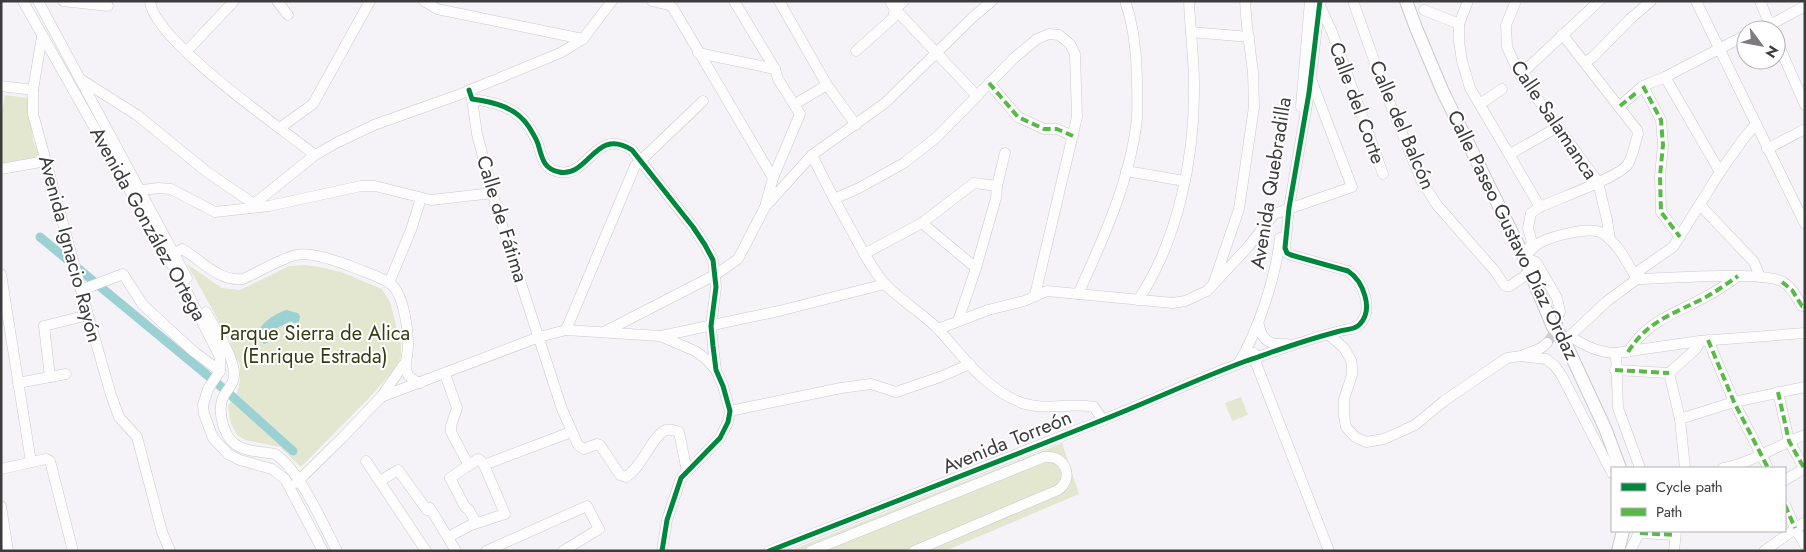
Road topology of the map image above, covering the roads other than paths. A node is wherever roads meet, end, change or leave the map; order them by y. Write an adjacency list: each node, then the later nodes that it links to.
1 (23, 1): 37 (street, Avenida González Ortega)
2 (38, 1): 52 (street, Avenida González Ortega)
3 (63, 1): 28 (street)
4 (150, 1): 43 (street)
5 (234, 1): 43 (street)
6 (277, 1): 31 (street)
7 (370, 1): 69 (street)
8 (424, 1): 39 (street)
9 (612, 1): 39 (street)
10 (652, 1): 44 (street)
11 (734, 1): 48 (street)
12 (904, 1): 27 (street)
13 (992, 1): 45 (street)
14 (1125, 1): 81 (street)
15 (1189, 1): 35 (street)
16 (1245, 1): 38 (street)
17 (1353, 1): 105 (street, Calle del Balcón)
18 (1406, 1): 103 (main road, Calle Paseo Gustavo Díaz Ordaz)
19 (1468, 1): 34 (street)
20 (1516, 1): 50 (street, Calle Salamanca)
21 (1599, 1): 36 (street)
22 (1651, 1): 46 (street)
23 (1696, 1): 41 (street)
24 (1760, 1): 32 (street)
25 (1316, 2): 53 (street, Avenida Quebradilla); 83 (street, Calle del Corte); 96 (street, Avenida Quebradilla)
26 (784, 3): 55 (street)
27 (893, 5): 42 (street); 45 (street)
28 (108, 6)
29 (1805, 6): 33 (street)
30 (1424, 10): 34 (street)
31 (288, 15)
32 (1768, 20)
33 (1783, 20)
34 (1459, 24): 64 (street)
35 (1190, 32): 38 (street); 85 (street)
36 (1562, 34): 46 (street); 50 (street)
37 (42, 36): 49 (street, Avenida González Ortega); 59 (street, Avenida Ignacio Rayón)
38 (1248, 37): 114 (street)
39 (583, 39): 60 (street)
40 (1736, 40): 41 (street)
41 (1720, 48): 51 (street); 67 (street)
42 (856, 51)
43 (186, 52): 69 (street)
44 (698, 53): 48 (street); 84 (street)
45 (936, 53): 61 (street); 68 (street)
46 (1585, 62): 66 (street)
47 (1786, 62): 65 (street)
48 (775, 69): 63 (street)
49 (61, 70): 52 (street); 88 (street, Avenida González Ortega)
50 (1520, 75): 70 (street, Calle Salamanca)
51 (1665, 77): 58 (street); 82 (street)
52 (78, 78): 88 (street, Avenida González Ortega); 93 (street)
53 (1310, 79): 96 (street, Avenida Quebradilla); 96 (street)
54 (989, 83): 61 (street); 72 (street); 72 (street)
55 (827, 85): 63 (street); 68 (street)
56 (1, 86): 59 (street)
57 (1502, 89): 64 (street)
58 (1640, 89): 66 (street); 99 (street)
59 (33, 90): 78 (street, Avenida Ignacio Rayón)
60 (470, 95): 76 (street); 79 (street); 89 (street, Calle de Fátima)
61 (977, 96): 91 (street)
62 (703, 101): 79 (street)
63 (795, 104): 84 (street)
64 (1480, 104): 75 (street)
65 (1805, 105)
66 (1620, 106): 86 (street)
67 (1756, 124): 73 (street); 82 (street)
68 (856, 126): 77 (street)
69 (281, 127): 76 (street)
70 (1558, 127): 75 (street); 86 (street, Calle Salamanca)
71 (1805, 129): 73 (street)
72 (1073, 136): 117 (street)
73 (1768, 149): 98 (street)
74 (1005, 153): 87 (street)
75 (1510, 154): 95 (street)
76 (315, 155): 93 (street)
77 (812, 155): 91 (street); 94 (street)
78 (46, 162): 80 (street); 115 (street, Avenida Ignacio Rayón)
79 (640, 162): 107 (street); 127 (street)
80 (1, 169)
81 (1126, 171): 85 (street); 116 (street)
82 (1720, 172): 92 (street)
83 (1383, 174)
84 (774, 178): 94 (street)
85 (1185, 182): 118 (street)
86 (1598, 182): 95 (street); 100 (street, Calle Salamanca)
87 (996, 186): 97 (street); 104 (street)
88 (134, 191): 93 (street); 102 (street, Avenida González Ortega)
89 (492, 193): 90 (street); 132 (street, Calle de Fátima)
90 (421, 198): 93 (street); 112 (street)
91 (834, 200): 101 (street)
92 (1700, 205): 99 (street); 109 (street)
93 (251, 206)
94 (765, 207): 107 (street)
95 (1540, 207): 103 (street)
96 (1286, 209): 111 (street, Avenida Quebradilla); 114 (street); 120 (street, Avenida Quebradilla)
97 (922, 223): 101 (street); 104 (street)
98 (1805, 224)
99 (1680, 237): 110 (street)
100 (1610, 240): 103 (street); 110 (street)
101 (864, 254): 113 (street)
102 (170, 255): 112 (street); 146 (street, Avenida González Ortega); 178 (street, Avenida González Ortega)
103 (1524, 257): 105 (main road, Calle Paseo Gustavo Díaz Ordaz); 121 (street)
104 (976, 268): 123 (street)
105 (1530, 272): 133 (main road, Calle Paseo Gustavo Díaz Ordaz)
106 (1, 274): 151 (street)
107 (715, 275): 125 (street); 128 (street)
108 (1738, 276): 109 (street); 110 (street); 137 (street)
109 (1760, 277): 119 (street)
110 (1637, 280): 133 (street)
111 (1359, 281): 130 (street, Avenida Torreón)
112 (389, 283): 141 (street)
113 (885, 284): 125 (street); 126 (street)
114 (1212, 286): 118 (street)
115 (81, 290): 122 (street, Avenida Ignacio Rayón); 146 (street)
116 (1078, 294): 117 (street); 118 (street)
117 (1036, 295): 123 (street)
118 (1138, 300)
119 (1805, 306)
120 (1262, 309): 124 (street); 143 (street, Avenida Quebradilla)
121 (1560, 312)
122 (88, 315): 150 (street); 193 (street, Avenida Ignacio Rayón)
123 (958, 321): 126 (street)
124 (1259, 325): 136 (street); 140 (street)
125 (711, 326): 131 (street); 144 (street)
126 (938, 328): 142 (street)
127 (566, 330): 128 (street); 132 (street)
128 (604, 332): 131 (street)
129 (1805, 333): 134 (street)
130 (1329, 335): 136 (street, Avenida Torreón); 139 (street)
131 (660, 336): 144 (street)
132 (539, 337): 149 (street); 160 (street, Calle de Fátima)
133 (1567, 337): 138 (street); 168 (main road, Calle Paseo Gustavo Díaz Ordaz)
134 (1704, 340): 137 (street); 147 (street); 156 (street)
135 (1547, 343): 139 (street)
136 (1293, 344): 140 (street, Avenida Torreón)
137 (1628, 352): 138 (street)
138 (1616, 353): 145 (street)
139 (1521, 356): 175 (street)
140 (1254, 358): 143 (street, Avenida Torreón); 204 (street)
141 (404, 364): 152 (street); 155 (street)
142 (970, 364): 157 (street); 159 (street)
143 (1238, 364): 159 (street, Avenida Torreón)
144 (716, 370): 157 (street)
145 (1615, 370): 147 (street); 169 (street)
146 (220, 371): 180 (street)
147 (1669, 373): 158 (street)
148 (66, 374): 150 (street)
149 (445, 374): 152 (street); 167 (street)
150 (50, 377): 151 (street)
151 (18, 383): 165 (street)
152 (420, 383): 155 (street)
153 (1805, 387): 154 (street)
154 (1778, 392): 156 (street); 162 (street)
155 (381, 398): 178 (street)
156 (1734, 402): 158 (street); 163 (street)
157 (730, 411): 176 (street)
158 (1680, 419): 170 (street)
159 (1103, 420): 201 (street, Avenida Torreón)
160 (571, 432): 166 (street); 176 (street)
161 (1805, 435): 162 (street)
162 (1789, 441): 163 (street); 173 (street)
163 (1762, 455): 171 (street); 172 (street)
164 (366, 461): 179 (street)
165 (31, 462): 174 (street); 192 (street)
166 (484, 465): 167 (street); 184 (street)
167 (469, 466): 184 (street)
168 (1620, 467)
169 (1640, 467)
170 (1685, 467)
171 (1729, 467)
172 (1768, 467)
173 (1804, 468): 177 (street)
174 (1, 469)
175 (1611, 471)
176 (687, 472): 200 (street)
177 (1786, 479)
178 (299, 480): 180 (street); 195 (street, Avenida González Ortega)
179 (380, 481): 189 (street); 196 (street)
180 (290, 490): 194 (street)
181 (1, 506): 191 (street)
182 (1786, 507): 185 (street)
183 (1805, 522): 185 (street)
184 (476, 523): 189 (street)
185 (1795, 528): 190 (street); 208 (street)
186 (1623, 532): 205 (main road)
187 (1640, 532): 188 (street); 206 (street)
188 (1675, 533): 207 (street)
189 (448, 537): 197 (street)
190 (1805, 545)
191 (8, 551)
192 (73, 551)
193 (170, 551)
194 (323, 551)
195 (337, 551)
196 (426, 551)
197 (456, 551)
198 (486, 551): 199 (street)
199 (563, 551)
200 (662, 551)
201 (770, 551)
202 (811, 551): 203 (street)
203 (914, 551)
204 (1329, 551)
205 (1618, 551)
206 (1630, 551)
207 (1674, 551)
208 (1764, 551)

